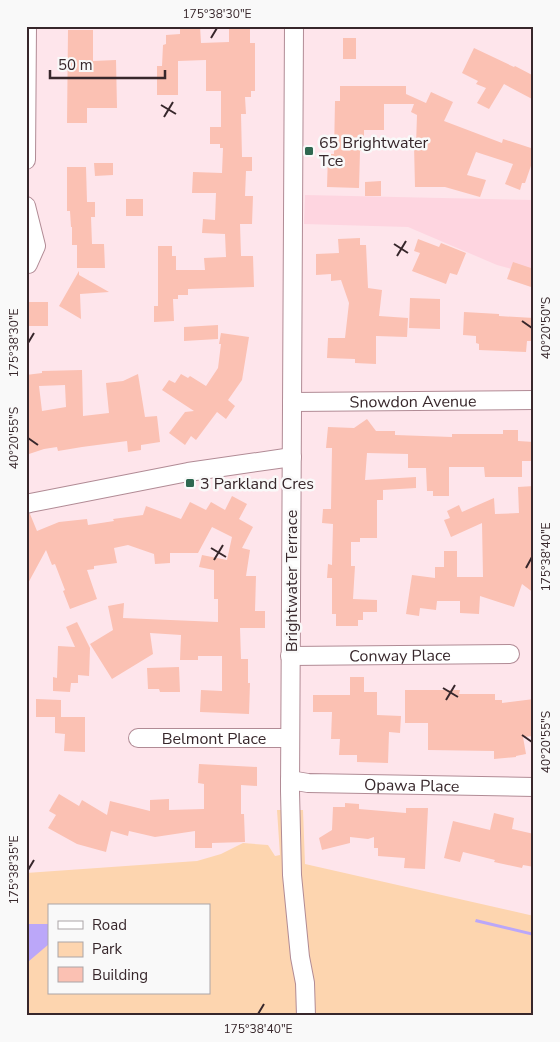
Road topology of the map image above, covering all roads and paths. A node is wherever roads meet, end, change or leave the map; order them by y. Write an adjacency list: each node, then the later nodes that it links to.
1 (28, 26): 3 (street)
2 (294, 26): 7 (street, Brightwater Terrace)
3 (26, 160)
4 (26, 206): 5 (street)
5 (26, 264)
6 (534, 400): 7 (street, Snowdon Avenue)
7 (292, 402): 8 (street, Brightwater Terrace)
8 (292, 457): 9 (street); 11 (street, Brightwater Terrace)
9 (26, 504)
10 (510, 654): 11 (street, Conway Place)
11 (290, 656): 13 (street, Brightwater Terrace)
12 (138, 738): 13 (street, Belmont Place)
13 (289, 738): 14 (street, Brightwater Terrace)
14 (290, 780): 15 (street, Opawa Place); 16 (street, Brightwater Terrace)
15 (534, 787)
16 (306, 1016)

